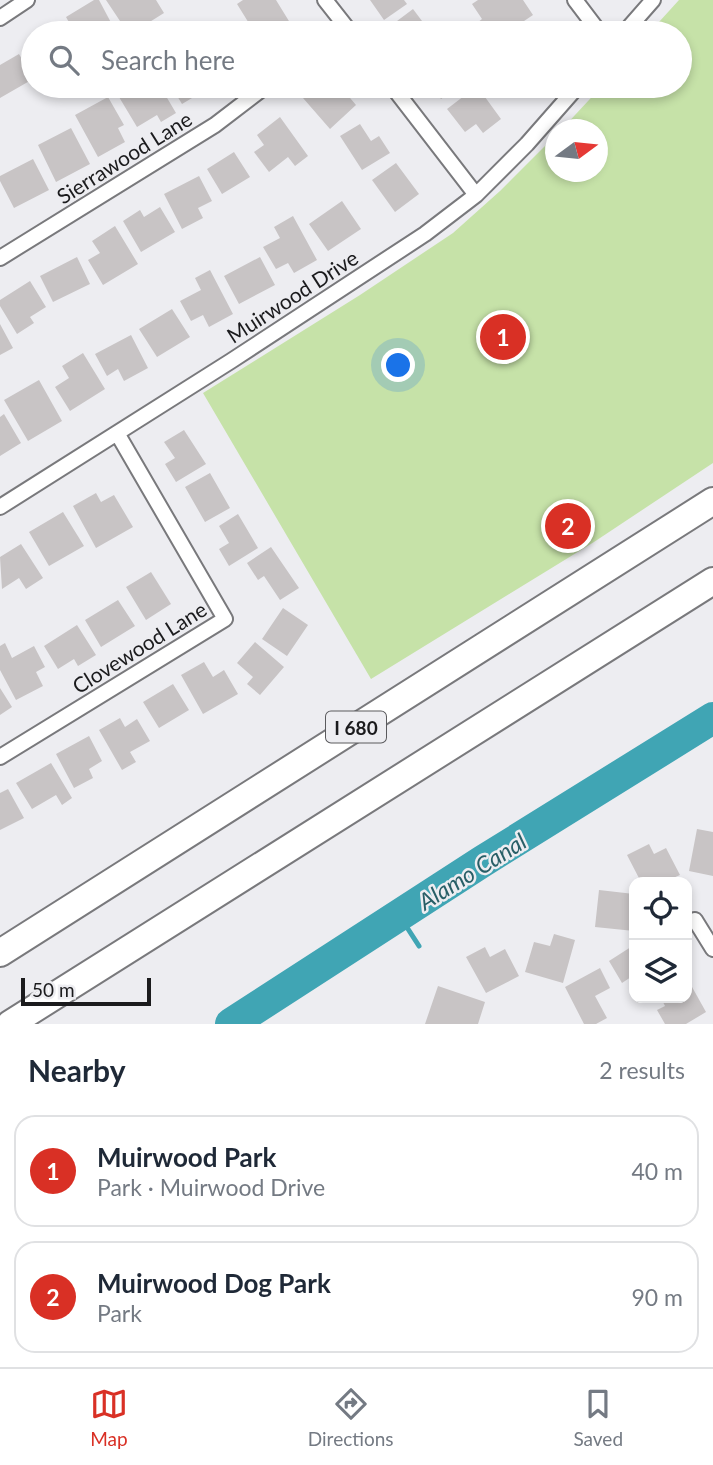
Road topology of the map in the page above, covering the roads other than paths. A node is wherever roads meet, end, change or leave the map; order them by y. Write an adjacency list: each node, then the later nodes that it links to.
1 (27, 0): 5 (street)
2 (325, 0): 6 (street)
3 (575, 0): 7 (street)
4 (653, 0): 8 (street)
5 (0, 19)
6 (337, 21)
7 (591, 21)
8 (635, 21)
9 (250, 98): 13 (street, Sierrawood Lane)
10 (400, 98): 12 (street)
11 (568, 98): 12 (street, Muirwood Drive)
12 (476, 195): 14 (street, Muirwood Drive)
13 (0, 258)
14 (117, 433): 16 (street, Muirwood Drive); 18 (street, Clovewood Lane)
15 (713, 501): 21 (highway, I 680)
16 (0, 507)
17 (713, 581): 22 (highway)
18 (0, 757)
19 (695, 920): 20 (street)
20 (713, 948)
21 (0, 953)
22 (10, 1024)

